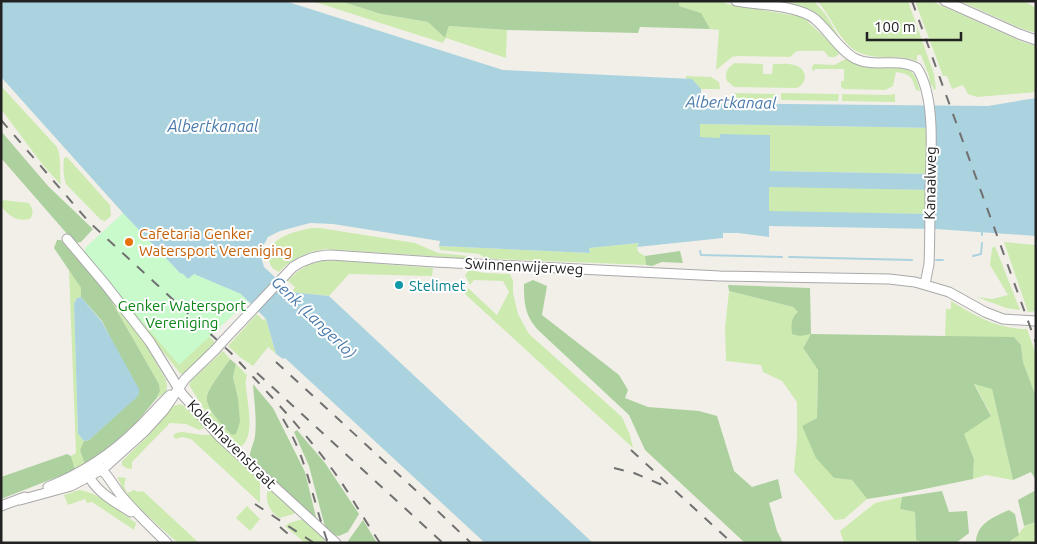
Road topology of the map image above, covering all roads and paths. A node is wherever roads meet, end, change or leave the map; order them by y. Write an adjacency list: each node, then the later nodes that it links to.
1 (736, 1): 5 (street, Kanaalweg)
2 (945, 1): 3 (street)
3 (1036, 40)
4 (67, 239): 7 (street, Kolenhavenstraat)
5 (925, 284): 6 (street, Swinnenwijerweg); 7 (street, Swinnenwijerweg, bridge)
6 (1036, 321)
7 (178, 389): 8 (street, Swinnenwijerweg); 13 (street, Kolenhavenstraat)
8 (99, 467): 9 (street, Swinnenwijerweg); 11 (street)
9 (88, 474): 10 (street, Swinnenwijerweg); 11 (street)
10 (1, 506)
11 (141, 518): 12 (street)
12 (167, 543)
13 (336, 543)

